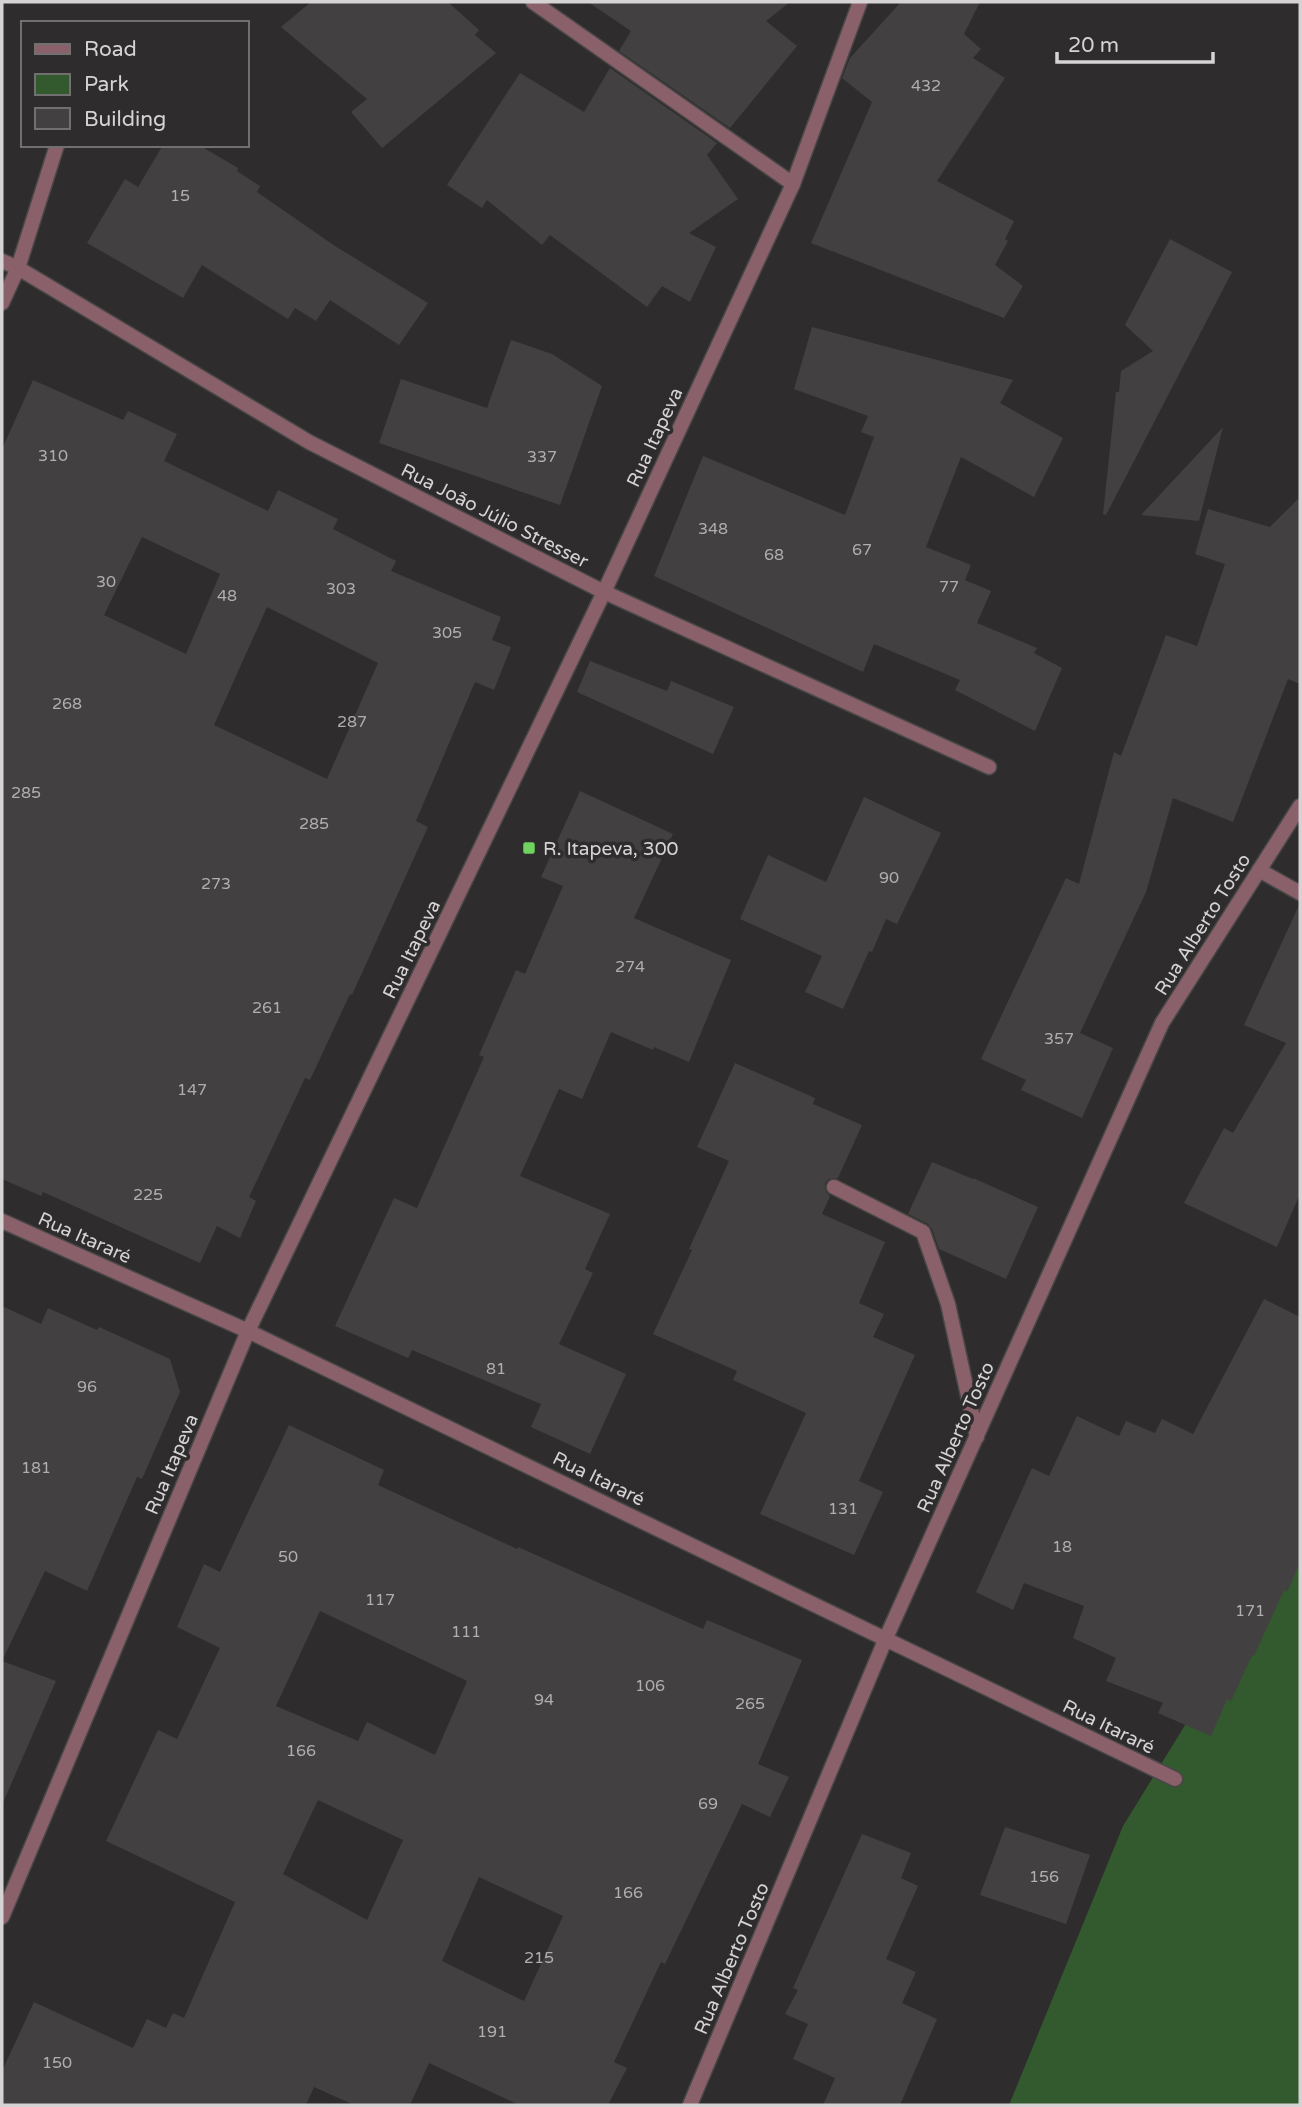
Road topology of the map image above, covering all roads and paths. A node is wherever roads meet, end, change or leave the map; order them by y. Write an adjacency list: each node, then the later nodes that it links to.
1 (533, 2): 4 (street)
2 (860, 2): 4 (street, Rua Itapeva)
3 (56, 147): 6 (street)
4 (793, 184): 8 (street, Rua Itapeva)
5 (2, 261): 6 (street, Rua João Júlio Stresser)
6 (18, 268): 7 (street); 8 (street, Rua João Júlio Stresser)
7 (2, 303)
8 (604, 592): 9 (street, Rua João Júlio Stresser); 15 (street, Rua Itapeva)
9 (989, 767)
10 (1300, 806): 11 (street, Rua Alberto Tosto)
11 (1259, 870): 12 (street); 16 (street, Rua Alberto Tosto)
12 (1300, 893)
13 (834, 1186): 16 (street)
14 (2, 1221): 15 (street, Rua Itararé)
15 (248, 1331): 17 (street, Rua Itararé); 19 (street, Rua Itapeva)
16 (977, 1437): 17 (street, Rua Alberto Tosto)
17 (886, 1638): 18 (street, Rua Itararé); 20 (street, Rua Alberto Tosto)
18 (1175, 1780)
19 (2, 1917)
20 (690, 2105)

